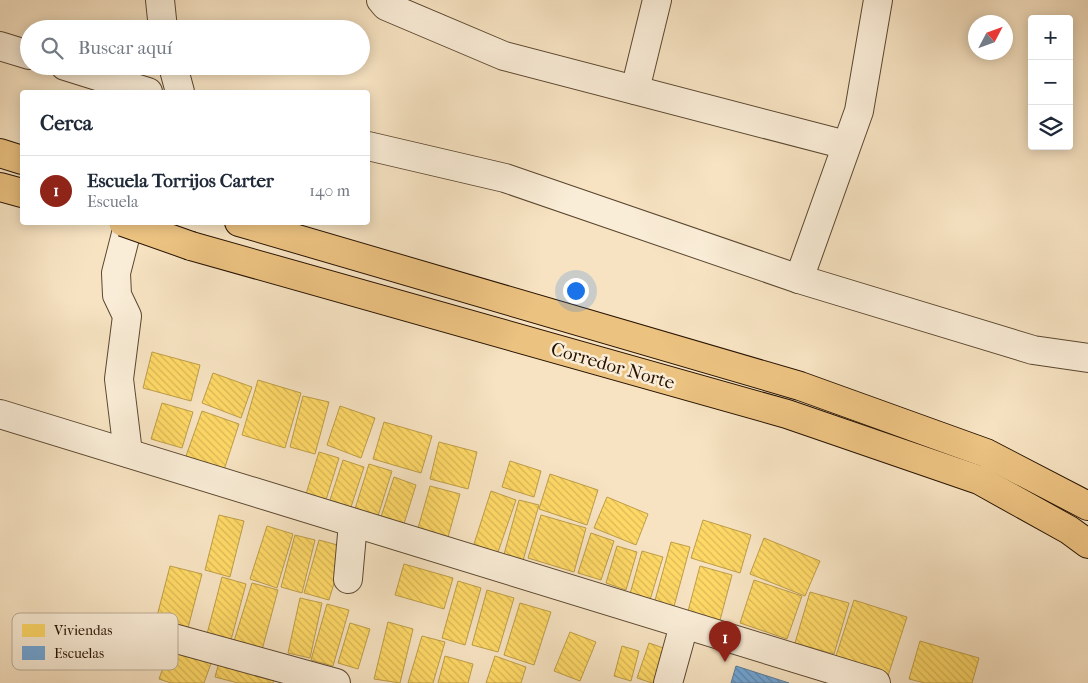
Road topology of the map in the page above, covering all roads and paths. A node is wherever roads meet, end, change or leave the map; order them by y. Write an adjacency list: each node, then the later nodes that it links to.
1 (160, 0): 5 (street)
2 (381, 0): 12 (street)
3 (657, 0): 12 (street)
4 (878, 0): 13 (street)
5 (162, 20)
6 (0, 46): 7 (street)
7 (20, 52)
8 (94, 75): 10 (street)
9 (175, 75): 11 (street)
10 (142, 90)
11 (179, 90)
12 (634, 90): 13 (street)
13 (846, 145): 22 (street)
14 (370, 146): 22 (street)
15 (0, 153): 16 (highway)
16 (20, 159)
17 (0, 187): 18 (highway)
18 (20, 192)
19 (127, 225): 25 (street)
20 (132, 225): 28 (highway, Corredor Norte, bridge)
21 (249, 225): 26 (highway, Corredor Norte)
22 (800, 279): 23 (street)
23 (1088, 358)
24 (1, 417): 25 (street)
25 (128, 453): 27 (street)
26 (1088, 506)
27 (353, 523): 29 (street); 30 (street)
28 (1088, 544)
29 (348, 579)
30 (684, 624): 33 (street); 34 (street)
31 (178, 639): 32 (street)
32 (336, 683)
33 (668, 683)
34 (876, 683)

